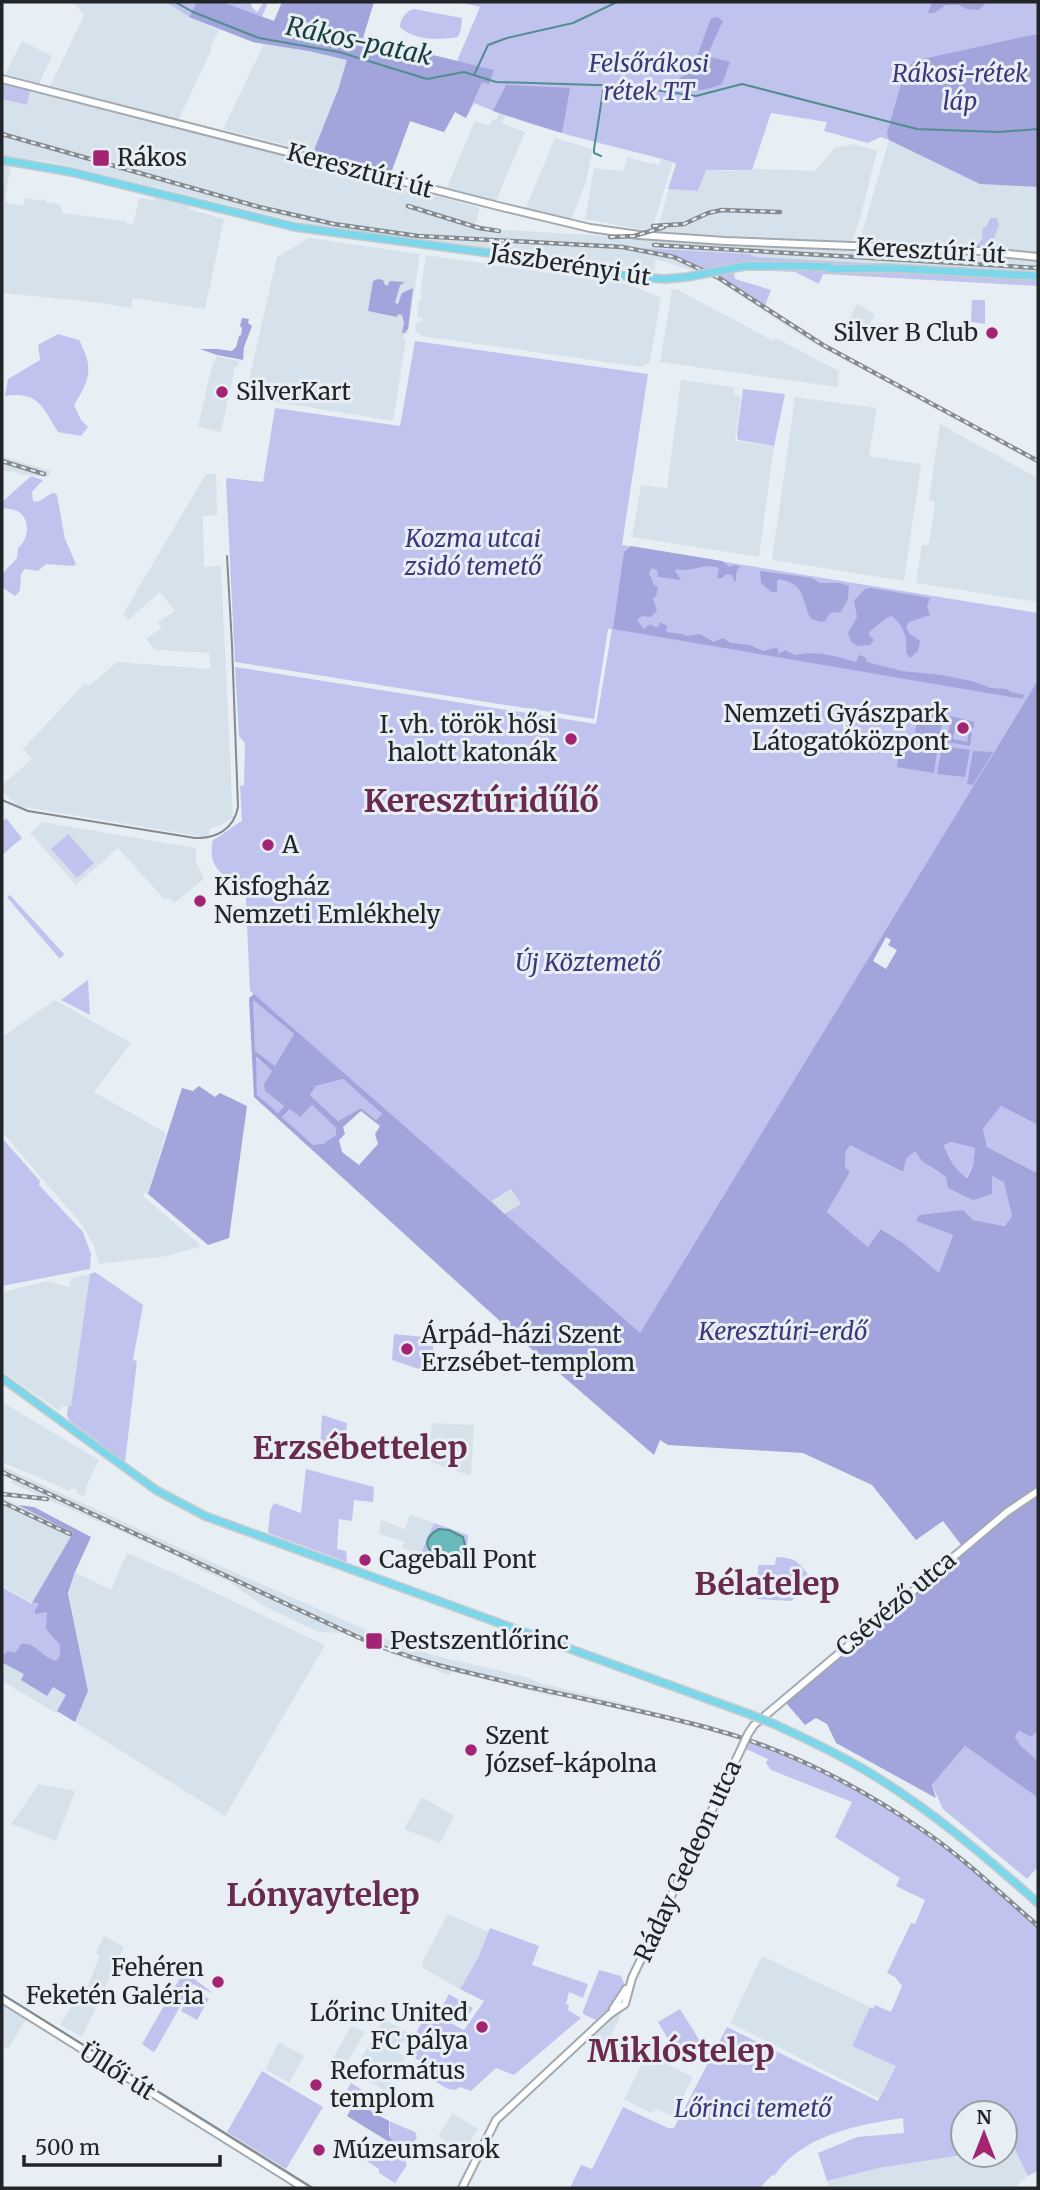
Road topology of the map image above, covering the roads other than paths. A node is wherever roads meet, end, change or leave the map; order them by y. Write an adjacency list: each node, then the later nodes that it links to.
1 (2, 79): 3 (main road, Keresztúri út)
2 (2, 160): 6 (main road, Jászberényi út, bridge)
3 (722, 240): 4 (main road, Keresztúri út); 4 (main road, Keresztúri út)
4 (781, 244): 5 (main road, Keresztúri út)
5 (1038, 257)
6 (1038, 276)
7 (2, 1378): 10 (main road, bridge)
8 (1038, 1491): 9 (main road, Csévéző utca)
9 (758, 1721): 11 (main road, Ráday Gedeon utca, bridge)
10 (1038, 1903)
11 (630, 1984): 13 (main road); 13 (main road, Ráday Gedeon utca)
12 (2, 1999): 15 (main road, Üllői út)
13 (612, 2012): 14 (main road); 16 (main road)
14 (623, 2013)
15 (304, 2188)
16 (462, 2188)

